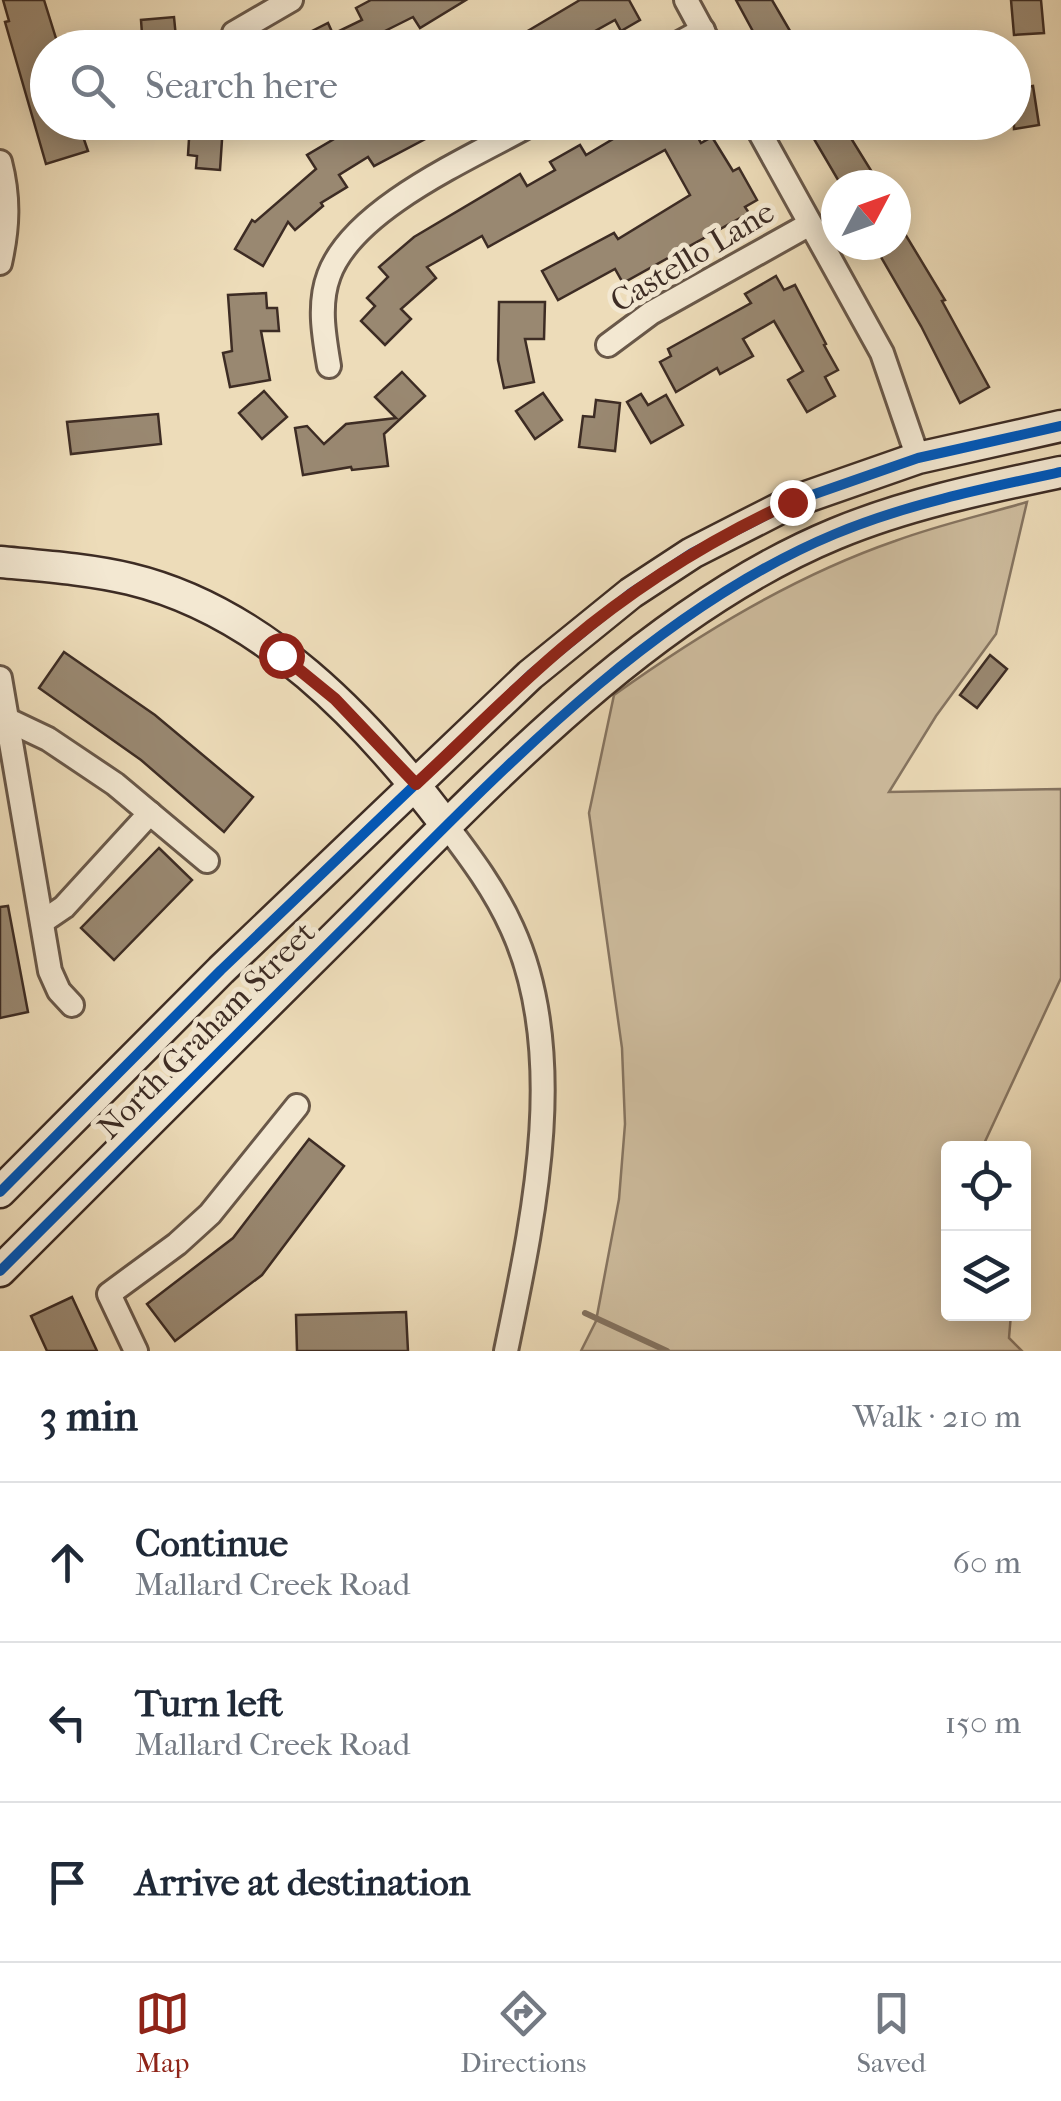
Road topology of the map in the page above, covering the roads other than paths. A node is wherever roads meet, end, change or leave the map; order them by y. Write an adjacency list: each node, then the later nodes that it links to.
1 (291, 0): 3 (street)
2 (686, 0): 4 (street)
3 (239, 30)
4 (703, 30)
5 (503, 140): 11 (street)
6 (764, 140): 8 (street)
7 (0, 162): 9 (street)
8 (810, 224): 10 (street, Castello Lane); 13 (street)
9 (0, 263)
10 (608, 345)
11 (329, 366)
12 (1061, 426): 13 (main road, North Graham Street)
13 (918, 458): 18 (main road, North Graham Street)
14 (1061, 472): 20 (main road, North Graham Street)
15 (0, 562): 18 (main road)
16 (0, 678): 17 (street)
17 (8, 720): 19 (street); 22 (street)
18 (416, 784): 20 (main road); 25 (main road, North Graham Street)
19 (150, 813): 21 (street); 22 (street)
20 (446, 825): 26 (main road, North Graham Street); 28 (street)
21 (208, 861)
22 (42, 922): 23 (street)
23 (72, 1005)
24 (296, 1106): 27 (street)
25 (0, 1192)
26 (0, 1270)
27 (136, 1351)
28 (506, 1351)

